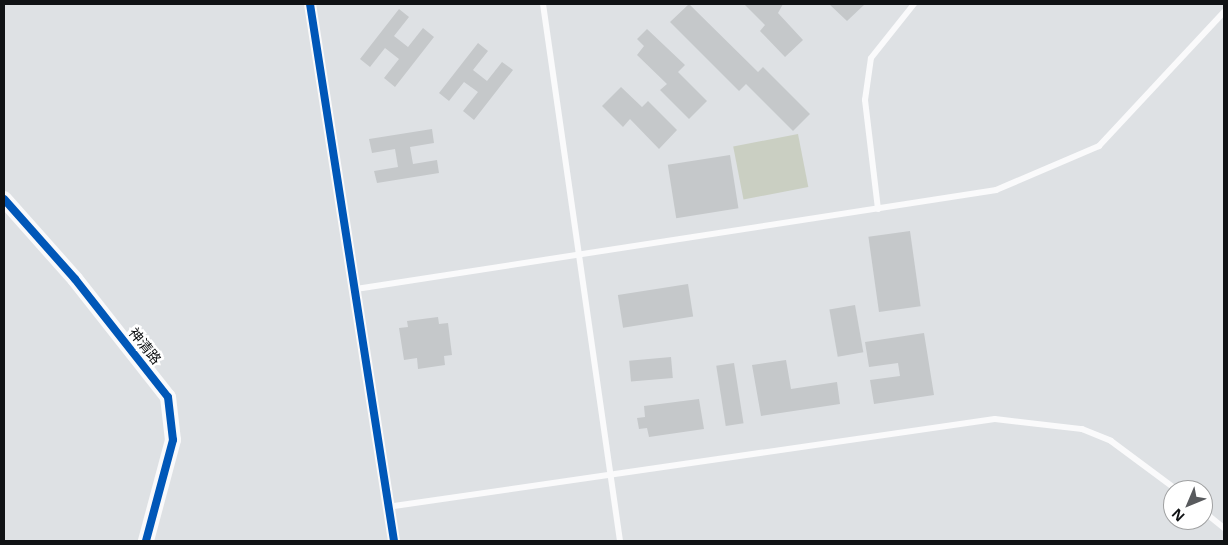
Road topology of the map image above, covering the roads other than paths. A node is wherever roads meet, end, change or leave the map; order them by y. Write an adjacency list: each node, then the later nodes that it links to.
1 (310, 4): 8 (street)
2 (543, 4): 7 (lane)
3 (914, 4): 6 (lane)
4 (1224, 12): 6 (lane)
5 (4, 199): 14 (street, 神清路)
6 (878, 209): 7 (lane)
7 (576, 254): 8 (lane); 9 (lane)
8 (356, 289): 11 (street)
9 (608, 473): 10 (lane); 11 (lane); 16 (lane)
10 (1164, 480)
11 (387, 508): 15 (street)
12 (1213, 519): 13 (lane)
13 (1224, 528)
14 (146, 541)
15 (394, 541)
16 (620, 541)

